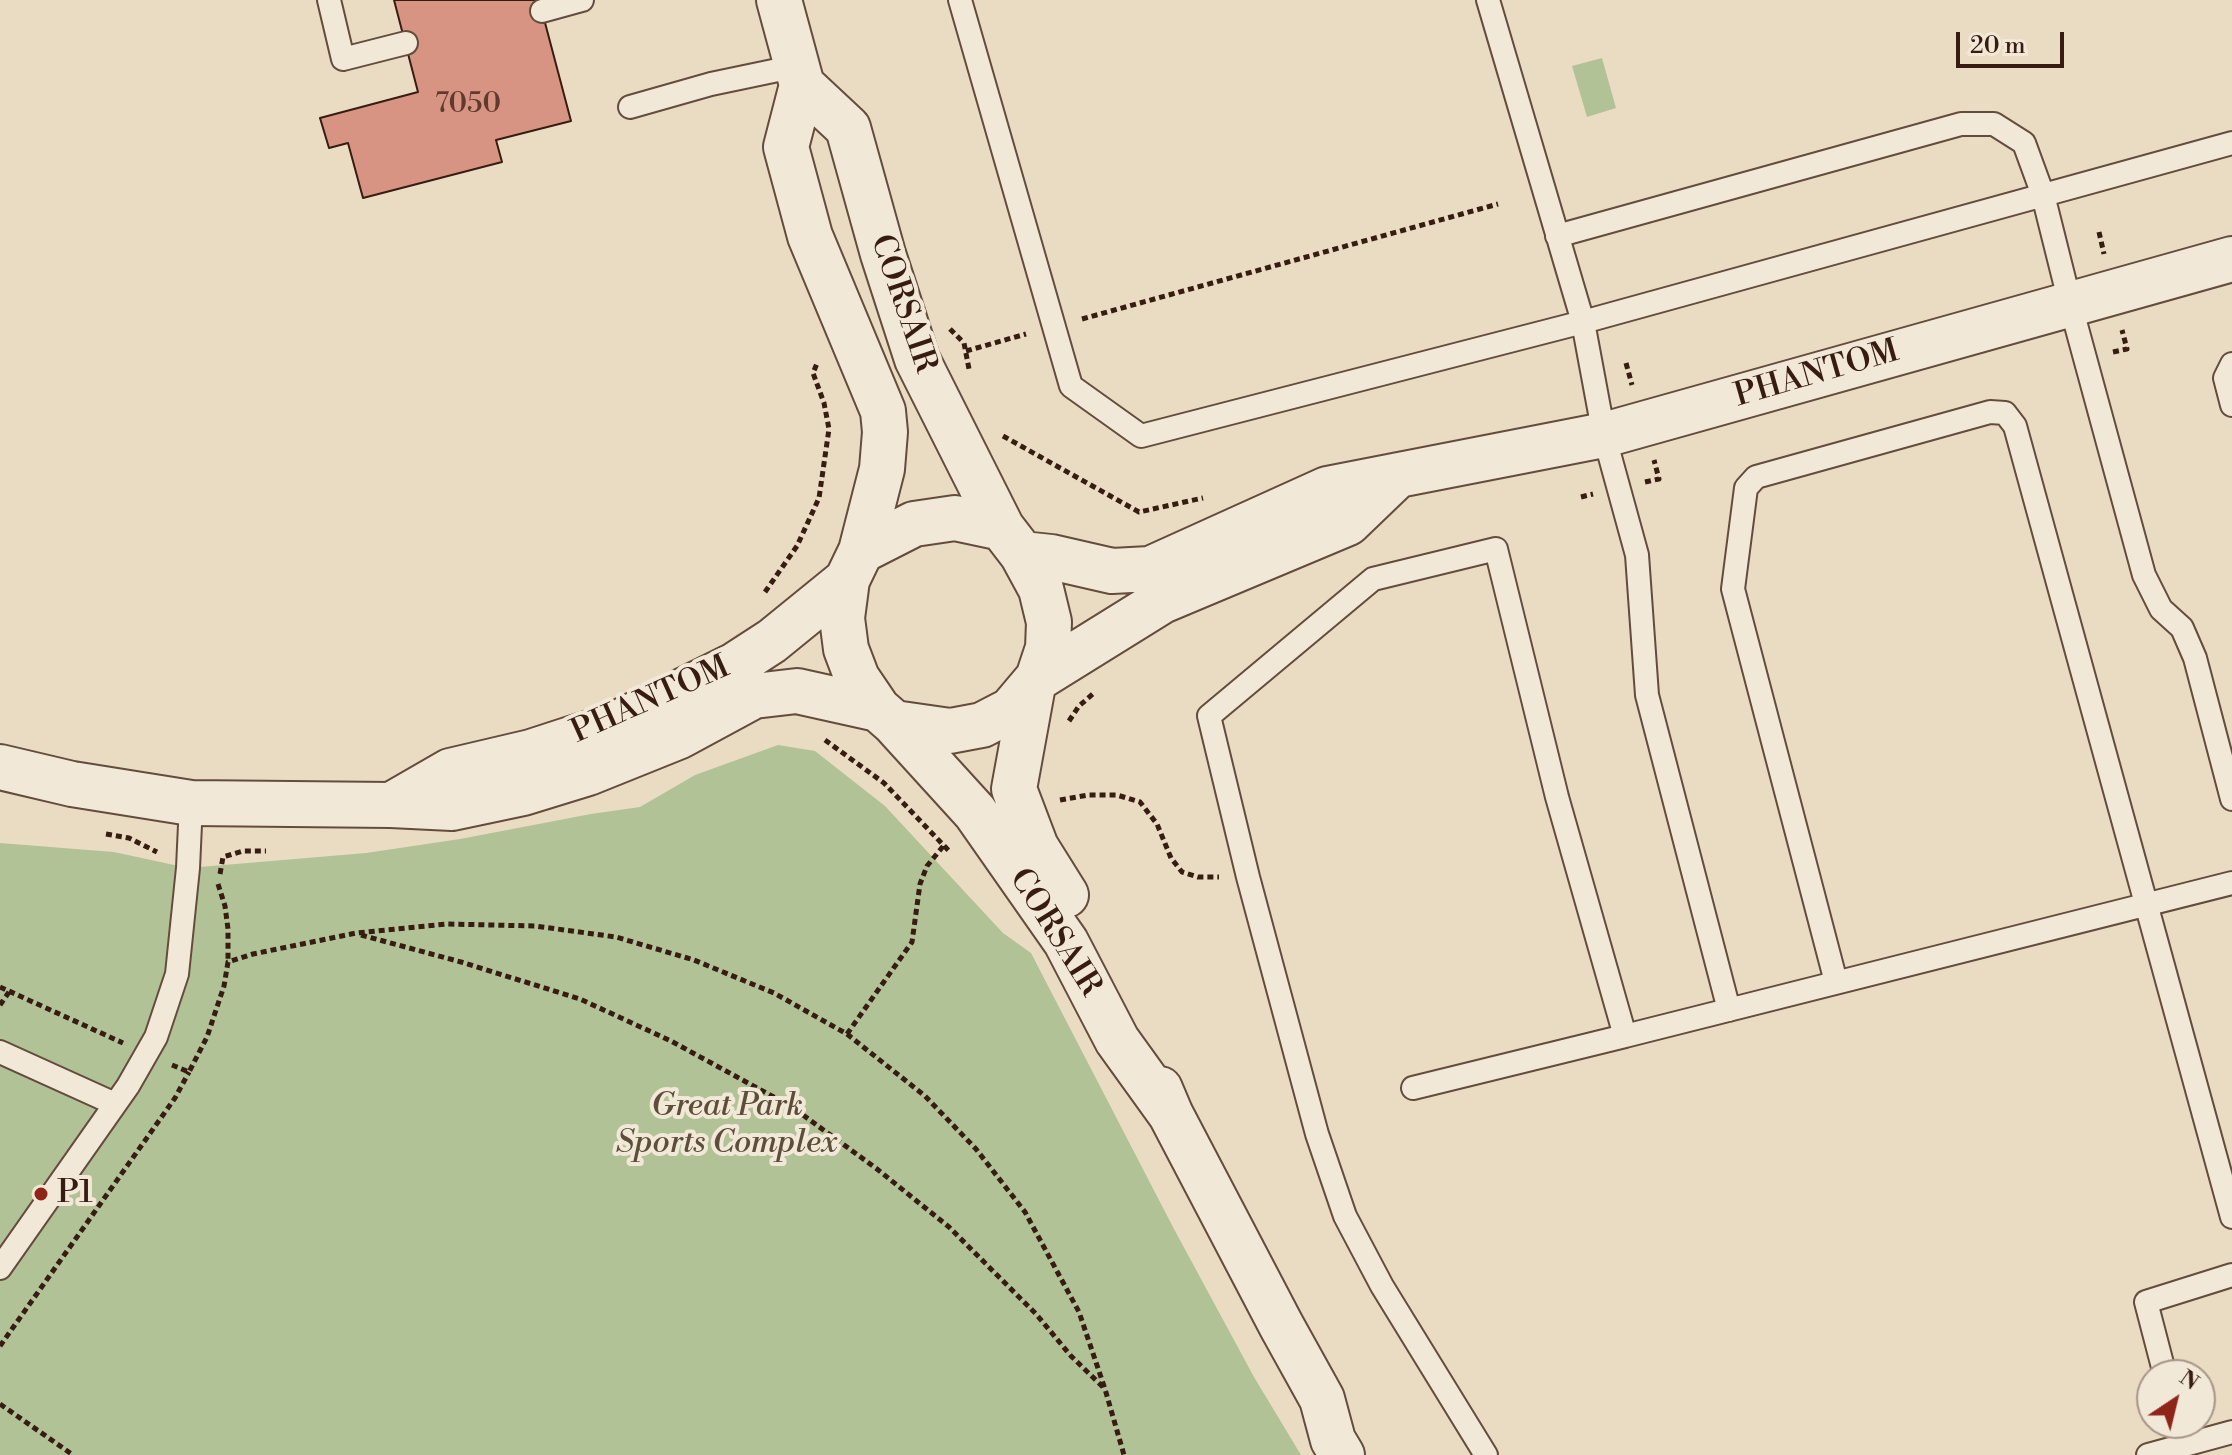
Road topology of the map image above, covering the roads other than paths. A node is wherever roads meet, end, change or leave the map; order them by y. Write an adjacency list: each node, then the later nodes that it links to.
1 (329, 0): 7 (lane)
2 (582, 0): 6 (lane)
3 (779, 0): 8 (street, CORSAIR)
4 (960, 0): 15 (lane)
5 (1488, 0): 12 (lane)
6 (542, 11)
7 (406, 43)
8 (800, 76): 9 (lane); 20 (street, CORSAIR); 21 (street, CORSAIR)
9 (630, 107)
10 (2232, 143): 11 (lane)
11 (2043, 195): 12 (lane); 14 (lane); 15 (lane)
12 (1557, 236): 15 (lane)
13 (2232, 259): 14 (street, PHANTOM)
14 (2070, 303): 18 (street, PHANTOM); 25 (lane)
15 (1583, 322): 18 (lane)
16 (2232, 364): 17 (lane)
17 (2232, 405)
18 (1604, 435): 19 (street, PHANTOM); 31 (lane)
19 (1398, 475): 20 (street, PHANTOM); 22 (street)
20 (1012, 541): 21 (street); 22 (street)
21 (854, 566): 23 (street); 27 (street, PHANTOM)
22 (1035, 682): 23 (street); 36 (street, CORSAIR)
23 (886, 716): 27 (street, PHANTOM); 36 (street, CORSAIR)
24 (0, 767): 26 (street, PHANTOM)
25 (2232, 799)
26 (191, 803): 27 (street, PHANTOM); 35 (lane)
27 (391, 805)
28 (2232, 883): 29 (lane)
29 (2147, 905): 30 (lane); 30 (lane); 37 (lane)
30 (1836, 982): 31 (lane)
31 (1729, 1010): 32 (lane)
32 (1625, 1036): 34 (lane); 47 (lane)
33 (0, 1052): 35 (lane)
34 (1413, 1088)
35 (115, 1104): 38 (lane)
36 (1171, 1115): 41 (street, CORSAIR)
37 (2232, 1217)
38 (0, 1268)
39 (2232, 1275): 40 (lane)
40 (2161, 1359)
41 (1322, 1399): 45 (street, CORSAIR); 46 (street, CORSAIR)
42 (2232, 1432): 44 (lane)
43 (2181, 1439): 44 (lane)
44 (2183, 1446): 48 (lane)
45 (1342, 1455)
46 (1373, 1455)
47 (1486, 1455)
48 (2148, 1455)

